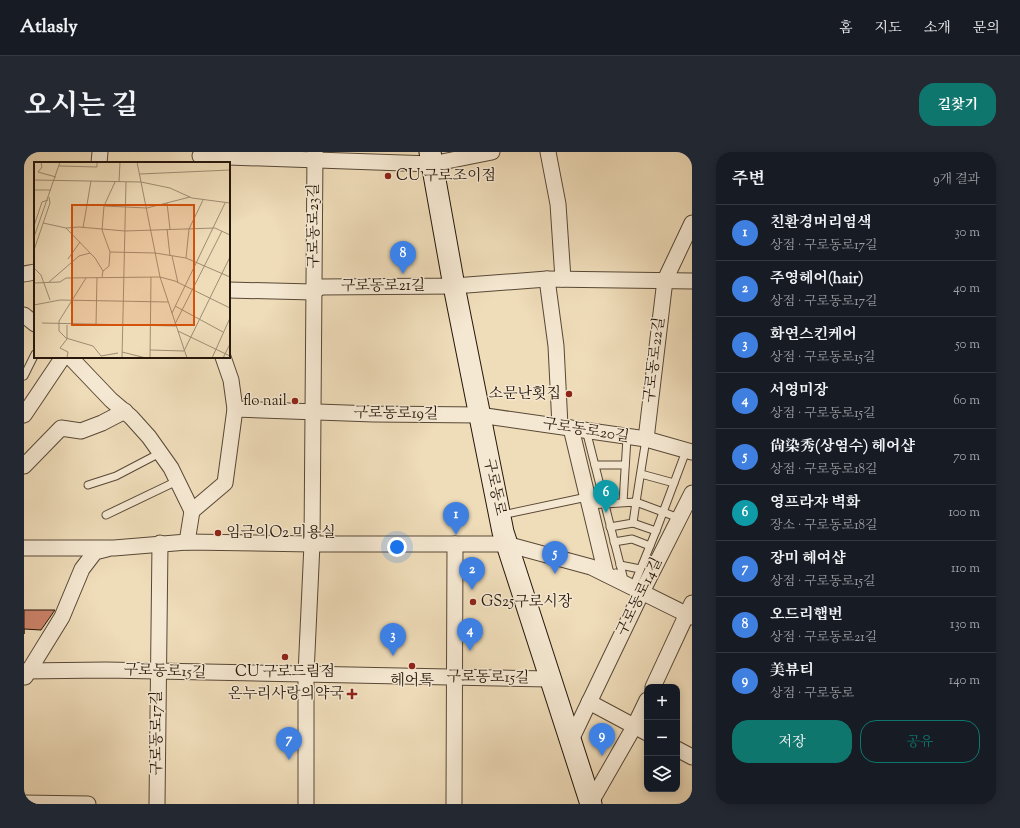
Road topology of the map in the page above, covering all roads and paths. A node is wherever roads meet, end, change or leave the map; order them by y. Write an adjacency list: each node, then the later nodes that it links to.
1 (100, 152): 7 (street)
2 (492, 152): 6 (street)
3 (548, 152): 12 (street)
4 (314, 156): 5 (street); 6 (street); 17 (street, 구로동로23길)
5 (200, 157)
6 (431, 158): 15 (main road, 구로동로)
7 (99, 162)
8 (692, 223): 13 (street, 구로동로22길)
9 (34, 272): 10 (street)
10 (24, 274)
11 (546, 279): 12 (street); 15 (street); 30 (street)
12 (563, 279): 13 (street)
13 (665, 280): 14 (street); 33 (street, 구로동로22길)
14 (692, 281)
15 (454, 286): 17 (street, 구로동로21길); 29 (main road, 구로동로)
16 (230, 290): 17 (street, 구로동로21길)
17 (314, 292): 26 (street)
18 (24, 315): 19 (street)
19 (34, 323)
20 (34, 356): 24 (lane)
21 (62, 358): 28 (street)
22 (71, 358): 27 (street)
23 (223, 358): 25 (street)
24 (24, 376)
25 (234, 409): 26 (street, 구로동로19길); 47 (street)
26 (312, 411): 29 (street, 구로동로19길); 58 (street)
27 (125, 412): 35 (street); 38 (street)
28 (24, 415)
29 (479, 415): 30 (street, 구로동로20길); 50 (main road, 구로동로)
30 (565, 427): 31 (street, 구로동로20길); 44 (street)
31 (586, 430): 32 (street, 구로동로20길); 36 (lane)
32 (627, 438): 33 (street, 구로동로20길); 37 (lane)
33 (646, 439): 34 (street, 구로동로20길); 39 (lane)
34 (689, 451): 41 (lane)
35 (160, 453): 40 (street); 42 (lane)
36 (594, 465): 37 (lane); 44 (lane)
37 (625, 465): 45 (lane)
38 (24, 466)
39 (641, 474): 41 (lane); 46 (lane)
40 (177, 481): 47 (street); 49 (lane)
41 (674, 483): 48 (lane)
42 (88, 485)
43 (692, 493): 51 (street, 구로동로14길)
44 (593, 502): 45 (lane); 50 (lane); 53 (lane); 66 (street)
45 (623, 502): 46 (lane)
46 (636, 502): 48 (lane); 52 (lane)
47 (192, 511): 55 (street)
48 (664, 513): 51 (lane); 54 (lane)
49 (106, 515)
50 (500, 516): 60 (main road, 구로동로)
51 (679, 518): 68 (street, 구로동로14길)
52 (633, 523): 53 (lane); 54 (lane)
53 (610, 526): 56 (lane)
54 (656, 531): 61 (lane)
55 (187, 542): 57 (street); 58 (street)
56 (614, 542): 61 (lane); 64 (lane)
57 (160, 543): 63 (street); 70 (street, 구로동로17길)
58 (312, 544): 59 (street); 72 (street)
59 (455, 544): 60 (street); 73 (street)
60 (506, 544): 66 (street); 74 (main road, 구로동로)
61 (650, 546): 65 (lane)
62 (24, 548): 63 (street)
63 (114, 548): 71 (street)
64 (620, 565): 65 (lane); 67 (lane)
65 (640, 569): 68 (lane)
66 (606, 571): 67 (lane); 68 (street)
67 (623, 576): 68 (lane)
68 (641, 586): 69 (street); 76 (street, 구로동로14길)
69 (690, 612): 75 (street)
70 (158, 671): 71 (street, 구로동로15길); 72 (street, 구로동로15길); 85 (street, 구로동로17길)
71 (26, 673)
72 (306, 674): 73 (street, 구로동로15길); 86 (street)
73 (455, 677): 74 (street, 구로동로15길); 87 (street)
74 (549, 679): 79 (main road, 구로동로)
75 (654, 684)
76 (589, 702): 78 (street); 79 (street, 구로동로14길)
77 (644, 715): 78 (street, 구로동로)
78 (641, 730): 83 (street, 구로동로)
79 (570, 742): 83 (main road, 구로동로)
80 (680, 751): 81 (street)
81 (692, 757)
82 (24, 803): 84 (street)
83 (591, 803)
84 (88, 804)
85 (157, 804)
86 (306, 804)
87 (454, 804)

